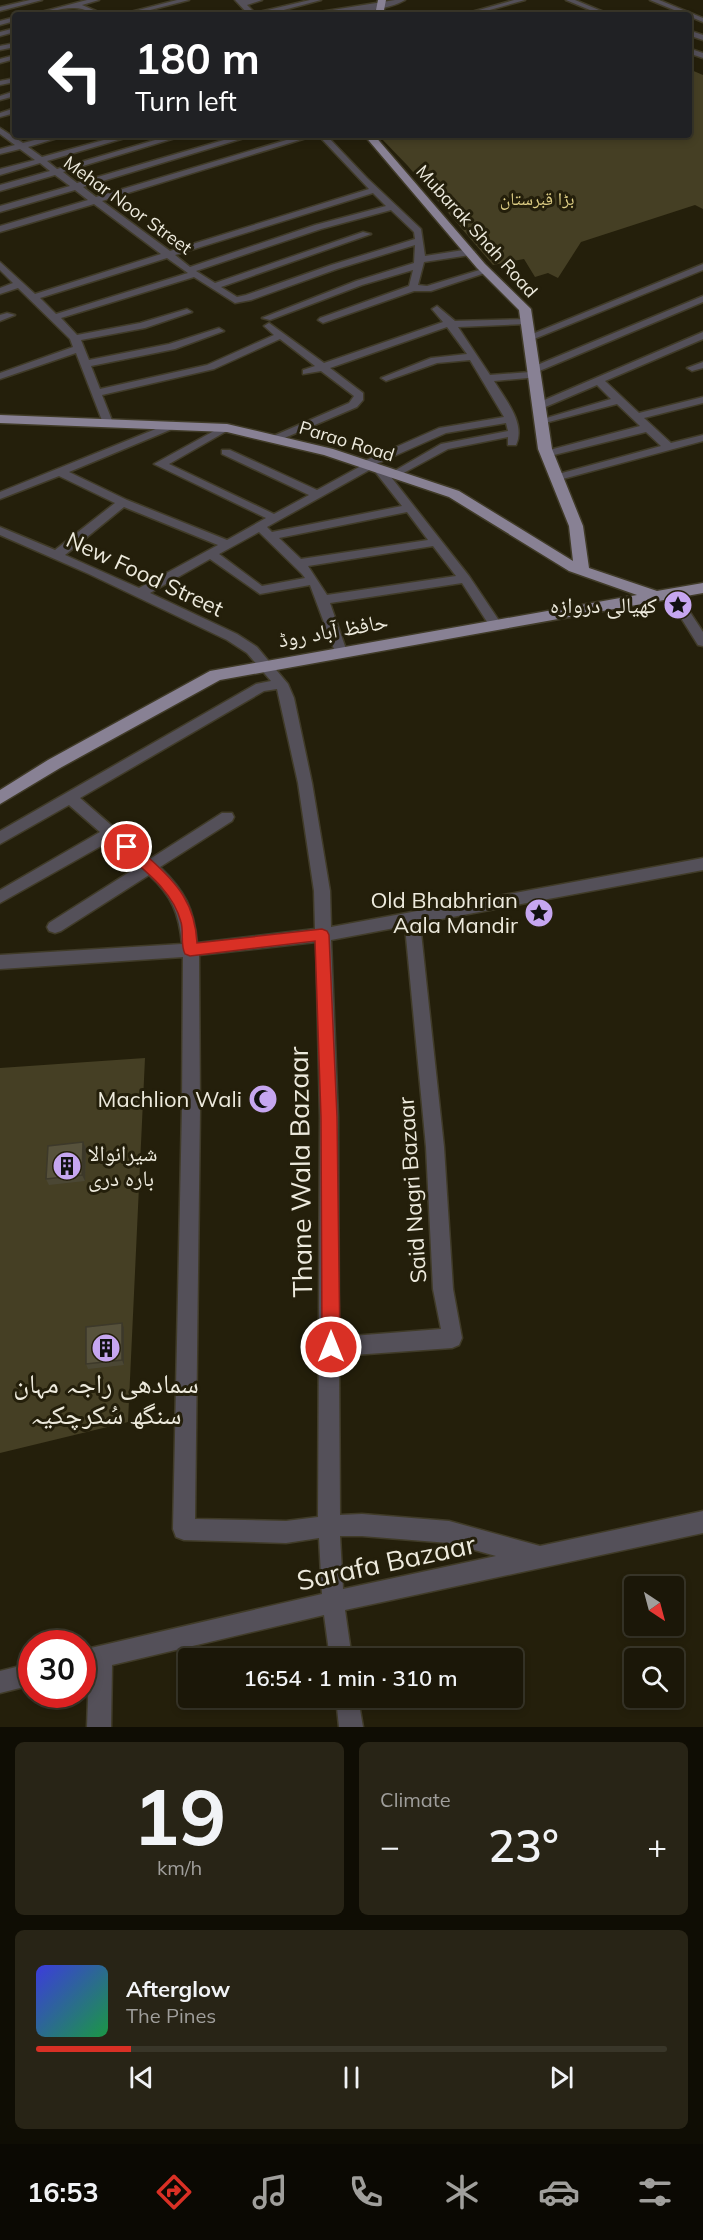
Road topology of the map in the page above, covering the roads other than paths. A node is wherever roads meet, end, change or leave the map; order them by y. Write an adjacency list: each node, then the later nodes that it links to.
1 (39, 0): 14 (street)
2 (58, 0): 12 (street)
3 (96, 0): 12 (street)
4 (186, 0): 17 (street)
5 (259, 0): 11 (street)
6 (318, 0): 18 (street)
7 (402, 0): 13 (street)
8 (522, 0): 20 (street)
9 (569, 0): 21 (street)
10 (653, 0): 22 (street)
11 (241, 2)
12 (74, 5): 15 (street); 16 (street)
13 (380, 7): 19 (street)
14 (0, 9)
15 (45, 12)
16 (92, 12)
17 (135, 12)
18 (268, 12)
19 (332, 12)
20 (476, 12)
21 (601, 12)
22 (683, 12)
23 (0, 130): 24 (street, Mehar Noor Street)
24 (4, 137): 32 (street, Mehar Noor Street)
25 (52, 138): 32 (street)
26 (120, 138): 34 (street)
27 (170, 138): 35 (street)
28 (240, 138): 37 (street)
29 (302, 138): 40 (street)
30 (325, 138): 39 (street)
31 (372, 138): 46 (main road, Mubarak Shah Road)
32 (22, 146): 33 (street); 34 (street, Mehar Noor Street)
33 (0, 153)
34 (41, 160): 35 (street, Mehar Noor Street); 36 (street)
35 (55, 171): 37 (street, Mehar Noor Street); 38 (street)
36 (0, 172)
37 (76, 187): 40 (street, Mehar Noor Street); 42 (street)
38 (0, 188)
39 (374, 190): 41 (street); 47 (street)
40 (96, 202): 43 (street); 47 (street, Mehar Noor Street)
41 (392, 207): 45 (street); 52 (street)
42 (0, 209)
43 (0, 229)
44 (366, 234): 54 (street)
45 (419, 241): 48 (street); 54 (street, Mehar Noor Street)
46 (470, 252): 48 (street); 51 (main road, Mubarak Shah Road)
47 (168, 255): 52 (street, Mehar Noor Street); 57 (street)
48 (419, 262): 55 (street); 66 (street)
49 (0, 265): 53 (street)
50 (703, 267): 68 (street)
51 (486, 271): 55 (street); 63 (main road, Mubarak Shah Road)
52 (192, 272): 54 (street, Mehar Noor Street); 61 (street)
53 (20, 284): 56 (street); 57 (street)
54 (214, 286)
55 (413, 288): 62 (street)
56 (0, 291)
57 (34, 297): 61 (street)
58 (703, 299): 76 (street)
59 (437, 309): 64 (street)
60 (187, 312): 69 (street)
61 (54, 317): 69 (street)
62 (323, 320)
63 (527, 321): 64 (street); 68 (main road, Mubarak Shah Road)
64 (451, 323): 70 (street); 73 (street)
65 (219, 331): 71 (street)
66 (281, 335): 73 (street); 81 (street)
67 (703, 335): 80 (street)
68 (530, 337): 76 (main road, Mubarak Shah Road)
69 (77, 343): 71 (street); 77 (street)
70 (472, 357): 78 (street); 79 (street)
71 (85, 364): 81 (street)
72 (703, 364): 74 (street)
73 (324, 366): 75 (street); 94 (street)
74 (692, 368)
75 (307, 372)
76 (535, 373): 79 (street); 84 (main road, Mubarak Shah Road)
77 (0, 376)
78 (386, 378)
79 (487, 378): 86 (street)
80 (598, 380): 82 (street); 84 (street)
81 (96, 393): 89 (street)
82 (618, 400): 85 (street); 88 (street)
83 (703, 400): 85 (street)
84 (539, 406): 88 (main road, Mubarak Shah Road)
85 (635, 417): 92 (street)
86 (511, 418): 98 (street); 100 (street)
87 (0, 419): 89 (main road, Parao Road)
88 (541, 421): 97 (main road, Mubarak Shah Road)
89 (108, 423): 90 (main road, Parao Road)
90 (173, 425): 91 (main road, Parao Road); 99 (street)
91 (227, 428): 94 (main road, Parao Road); 106 (street)
92 (646, 428): 95 (street); 97 (street)
93 (703, 438): 95 (street)
94 (275, 439): 98 (main road, Parao Road)
95 (669, 448): 101 (street)
96 (225, 452): 102 (street)
97 (546, 454): 101 (main road, Mubarak Shah Road)
98 (371, 466): 100 (main road, Parao Road); 102 (street); 105 (street)
99 (60, 472): 103 (street); 104 (street)
100 (394, 474): 115 (main road, Parao Road)
101 (555, 478): 115 (main road, Mubarak Shah Road)
102 (317, 494): 106 (street)
103 (0, 496)
104 (123, 502): 111 (street); 113 (street)
105 (410, 508): 109 (street); 110 (street)
106 (274, 518): 107 (street)
107 (259, 526): 109 (street); 111 (street)
108 (0, 531): 113 (street, New Food Street)
109 (270, 536): 114 (street)
110 (436, 542): 114 (street); 116 (street)
111 (227, 544): 112 (street)
112 (210, 554): 117 (street); 119 (street)
113 (57, 555): 119 (street, New Food Street)
114 (301, 563): 117 (street)
115 (582, 571): 120 (main road, Parao Road)
116 (465, 579): 121 (street); 122 (street)
117 (313, 581): 121 (street)
118 (703, 588): 120 (main road, حافظ آباد روڈ)
119 (140, 593): 125 (street, New Food Street)
120 (665, 595): 122 (main road, حافظ آباد روڈ); 123 (street)
121 (322, 600): 124 (street)
122 (496, 625): 124 (main road, حافظ آباد روڈ)
123 (703, 642)
124 (341, 652): 125 (main road, حافظ آباد روڈ)
125 (266, 665): 126 (street, New Food Street); 127 (main road, حافظ آباد روڈ)
126 (281, 684): 128 (street); 137 (street, Thane Wala Bazaar)
127 (0, 798)
128 (70, 798): 130 (street); 131 (street)
129 (227, 817): 133 (street)
130 (111, 833): 133 (street); 134 (street)
131 (0, 838)
132 (703, 864): 135 (street)
133 (150, 867): 136 (street); 138 (street)
134 (0, 897)
135 (412, 918): 137 (street); 140 (street, Said Nagri Bazaar)
136 (55, 927)
137 (322, 935): 138 (street); 140 (street, Thane Wala Bazaar)
138 (190, 950): 139 (street); 142 (street)
139 (0, 962)
140 (331, 1347): 142 (street, Thane Wala Bazaar)
141 (703, 1522): 143 (street, Sarafa Bazaar)
142 (329, 1526): 143 (street); 144 (street, Thane Wala Bazaar)
143 (539, 1557): 144 (street, Sarafa Bazaar)
144 (333, 1602): 145 (street, Thane Wala Bazaar); 146 (street, Sarafa Bazaar)
145 (339, 1648)
146 (96, 1657)
147 (18, 1678): 148 (street)
148 (0, 1682)
149 (96, 1697): 151 (street)
150 (348, 1708): 152 (street)
151 (99, 1727)
152 (351, 1727)

